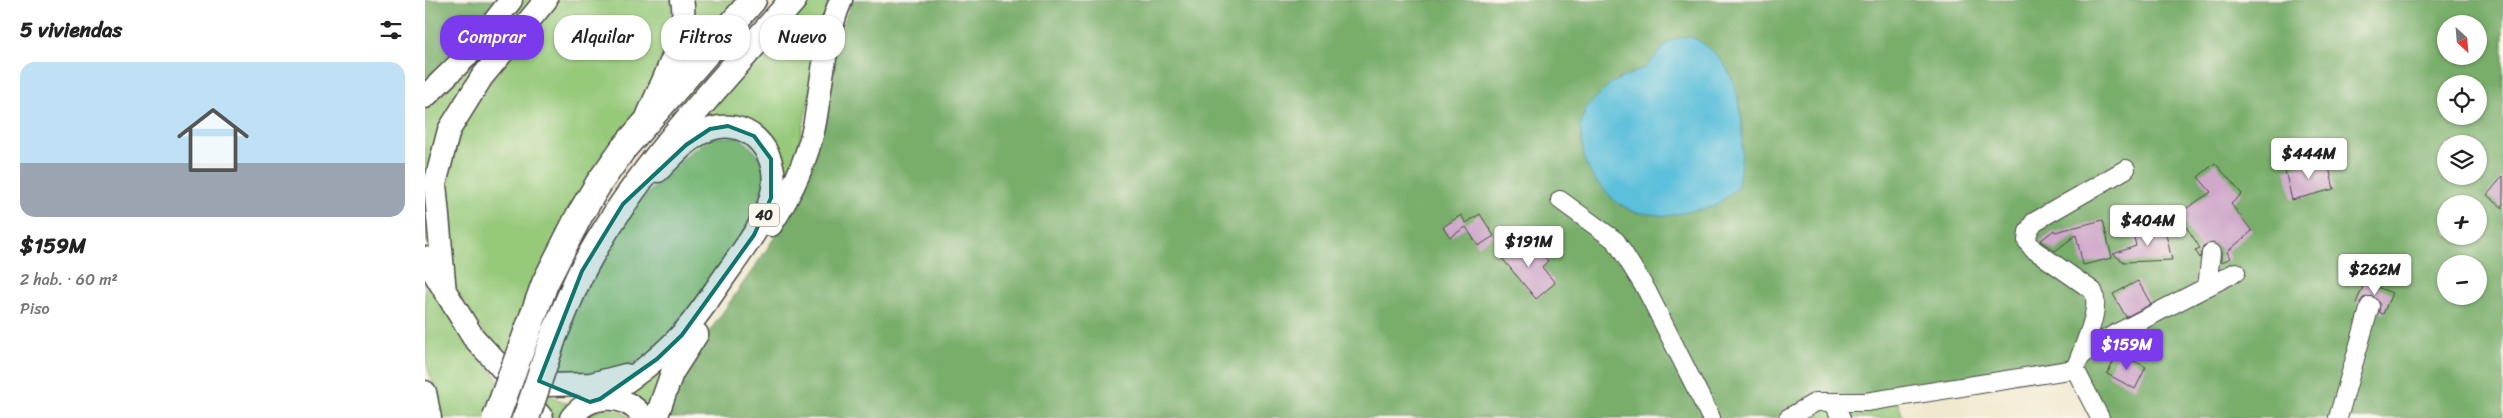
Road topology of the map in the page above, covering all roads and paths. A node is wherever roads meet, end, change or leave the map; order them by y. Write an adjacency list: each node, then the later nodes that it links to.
1 (511, 0): 7 (main road)
2 (546, 0): 16 (main road)
3 (682, 0): 8 (main road)
4 (753, 0): 8 (highway)
5 (793, 0): 11 (highway, 40)
6 (841, 0): 31 (main road, 40)
7 (425, 97)
8 (644, 125): 26 (highway, bridge)
9 (2126, 169): 20 (street)
10 (1561, 200): 32 (street)
11 (623, 204): 19 (main road, 40); 27 (highway, 40, bridge)
12 (2211, 253): 15 (street)
13 (425, 258): 16 (main road)
14 (2236, 272): 15 (street)
15 (2207, 287): 20 (street)
16 (445, 292): 18 (main road)
17 (2370, 306): 36 (street)
18 (499, 364): 21 (main road); 28 (main road)
19 (647, 366): 21 (main road); 23 (main road, 40)
20 (2075, 369): 24 (street); 35 (street)
21 (547, 385): 23 (main road)
22 (425, 392): 25 (main road)
23 (595, 401): 29 (main road, 40); 30 (main road)
24 (1833, 402): 33 (street); 34 (street)
25 (430, 418)
26 (496, 418)
27 (526, 418)
28 (542, 418)
29 (571, 418)
30 (644, 418)
31 (656, 418)
32 (1711, 418)
33 (1788, 418)
34 (1841, 418)
35 (2100, 418)
36 (2339, 418)

